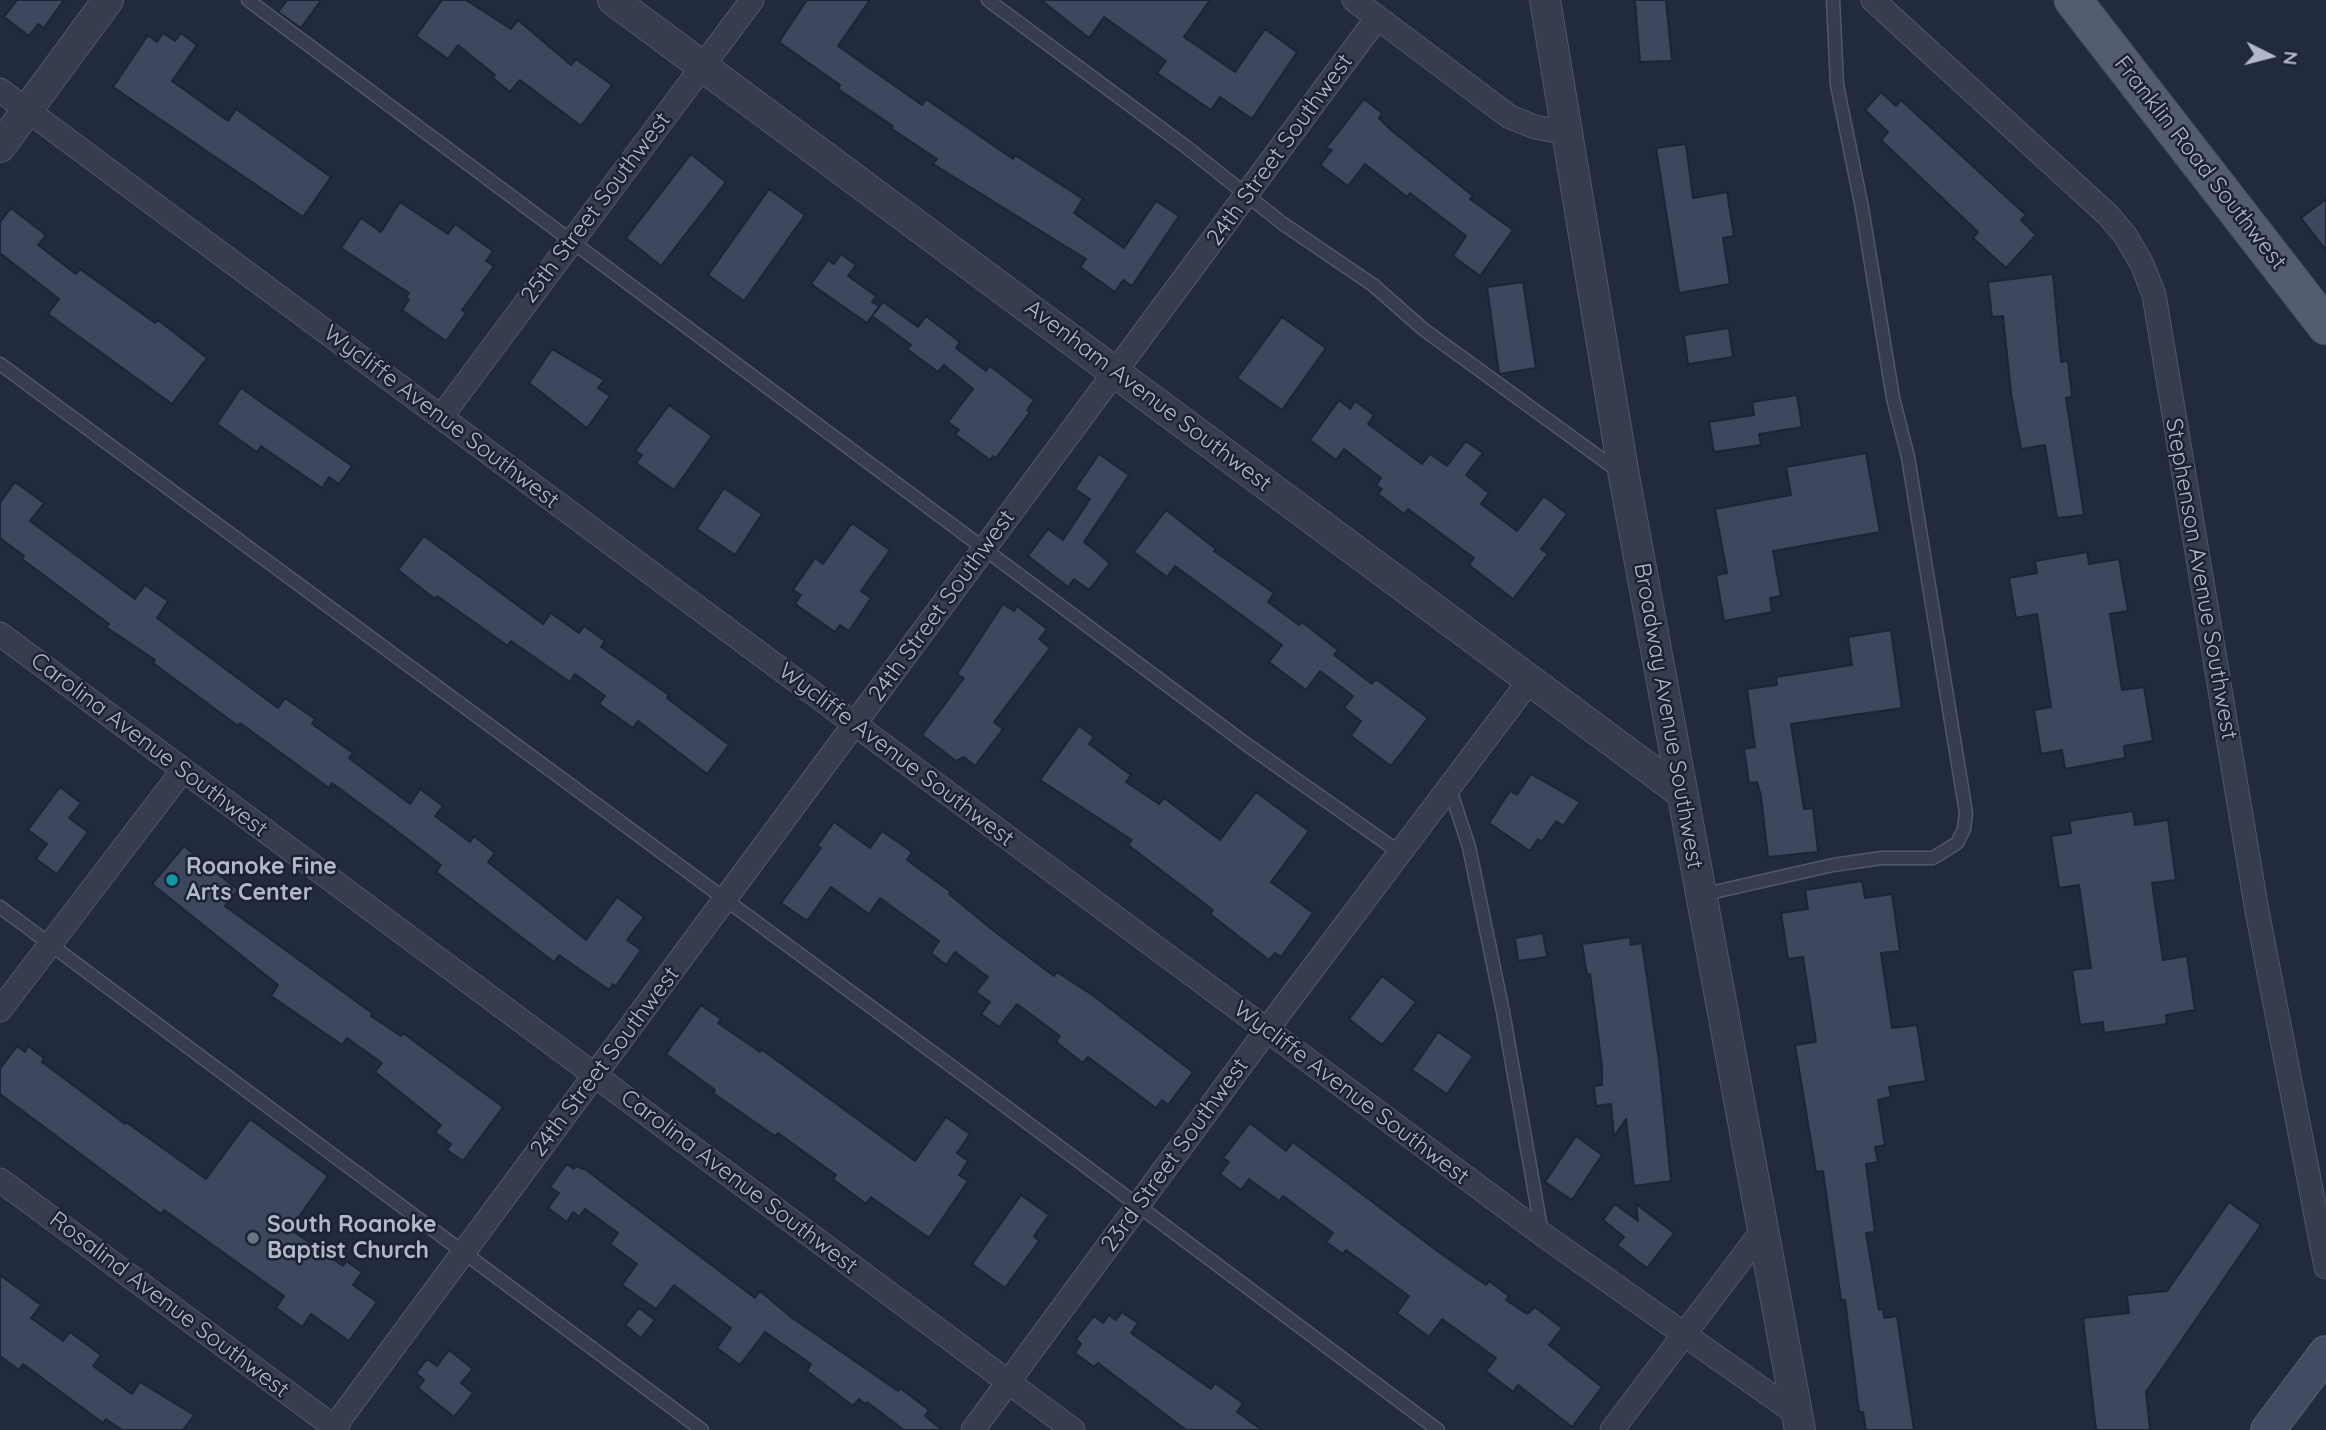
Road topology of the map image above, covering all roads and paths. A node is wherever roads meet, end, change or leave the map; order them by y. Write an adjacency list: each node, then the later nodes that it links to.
1 (107, 0): 14 (street)
2 (248, 0): 18 (lane)
3 (613, 0): 12 (street, Avenham Avenue Southwest)
4 (752, 0): 12 (street, 25th Street Southwest)
5 (988, 0): 17 (lane)
6 (1353, 0): 11 (street)
7 (1545, 0): 15 (street, Broadway Avenue Southwest)
8 (1833, 0): 32 (lane)
9 (1873, 0): 44 (street, Stephenson Avenue Southwest)
10 (2073, 0): 19 (main road, Franklin Road Southwest)
11 (1377, 18): 15 (street); 17 (street, 24th Street Southwest)
12 (702, 66): 18 (street, 25th Street Southwest); 21 (street, Avenham Avenue Southwest)
13 (0, 90): 14 (street, Wycliffe Avenue Southwest)
14 (28, 110): 16 (street); 22 (street, Wycliffe Avenue Southwest)
15 (1567, 132): 23 (street, Broadway Avenue Southwest)
16 (0, 147)
17 (1247, 195): 21 (street, 24th Street Southwest); 23 (lane)
18 (571, 242): 22 (street, 25th Street Southwest); 24 (lane)
19 (2326, 326)
20 (0, 364): 33 (lane)
21 (1115, 373): 24 (street, 24th Street Southwest); 26 (street, Avenham Avenue Southwest)
22 (441, 417): 27 (street, Wycliffe Avenue Southwest)
23 (1624, 475): 30 (street, Broadway Avenue Southwest)
24 (985, 548): 27 (street, 24th Street Southwest); 31 (lane)
25 (0, 634): 28 (street, Carolina Avenue Southwest)
26 (1530, 680): 29 (street, 23rd Street Southwest); 30 (street, Avenham Avenue Southwest)
27 (856, 724): 33 (street, 24th Street Southwest); 37 (street, Wycliffe Avenue Southwest)
28 (183, 770): 35 (street); 38 (street, Carolina Avenue Southwest)
29 (1449, 785): 31 (street, 23rd Street Southwest); 42 (lane)
30 (1682, 793): 32 (street, Broadway Avenue Southwest)
31 (1399, 852): 37 (street, 23rd Street Southwest)
32 (1701, 895): 41 (street, Broadway Avenue Southwest)
33 (725, 901): 38 (street, 24th Street Southwest); 40 (lane)
34 (0, 907): 35 (lane)
35 (50, 945): 36 (street); 43 (lane)
36 (0, 1010)
37 (1267, 1030): 40 (street, 23rd Street Southwest); 42 (street, Wycliffe Avenue Southwest)
38 (594, 1075): 43 (street, 24th Street Southwest); 47 (street, Carolina Avenue Southwest)
39 (0, 1180): 49 (street, Rosalind Avenue Southwest)
40 (1138, 1208): 47 (street, 23rd Street Southwest); 53 (lane)
41 (1763, 1230): 45 (street); 48 (street, Broadway Avenue Southwest)
42 (1542, 1234): 45 (street, Wycliffe Avenue Southwest)
43 (464, 1254): 49 (street, 24th Street Southwest); 50 (lane)
44 (2326, 1267)
45 (1683, 1335): 48 (street, Wycliffe Avenue Southwest); 54 (street)
46 (2326, 1353): 55 (main road)
47 (1009, 1382): 51 (street, 23rd Street Southwest); 52 (street, Carolina Avenue Southwest)
48 (1798, 1422)
49 (334, 1429)
50 (702, 1430)
51 (972, 1430)
52 (1073, 1430)
53 (1438, 1430)
54 (1612, 1430)
55 (2268, 1430)

